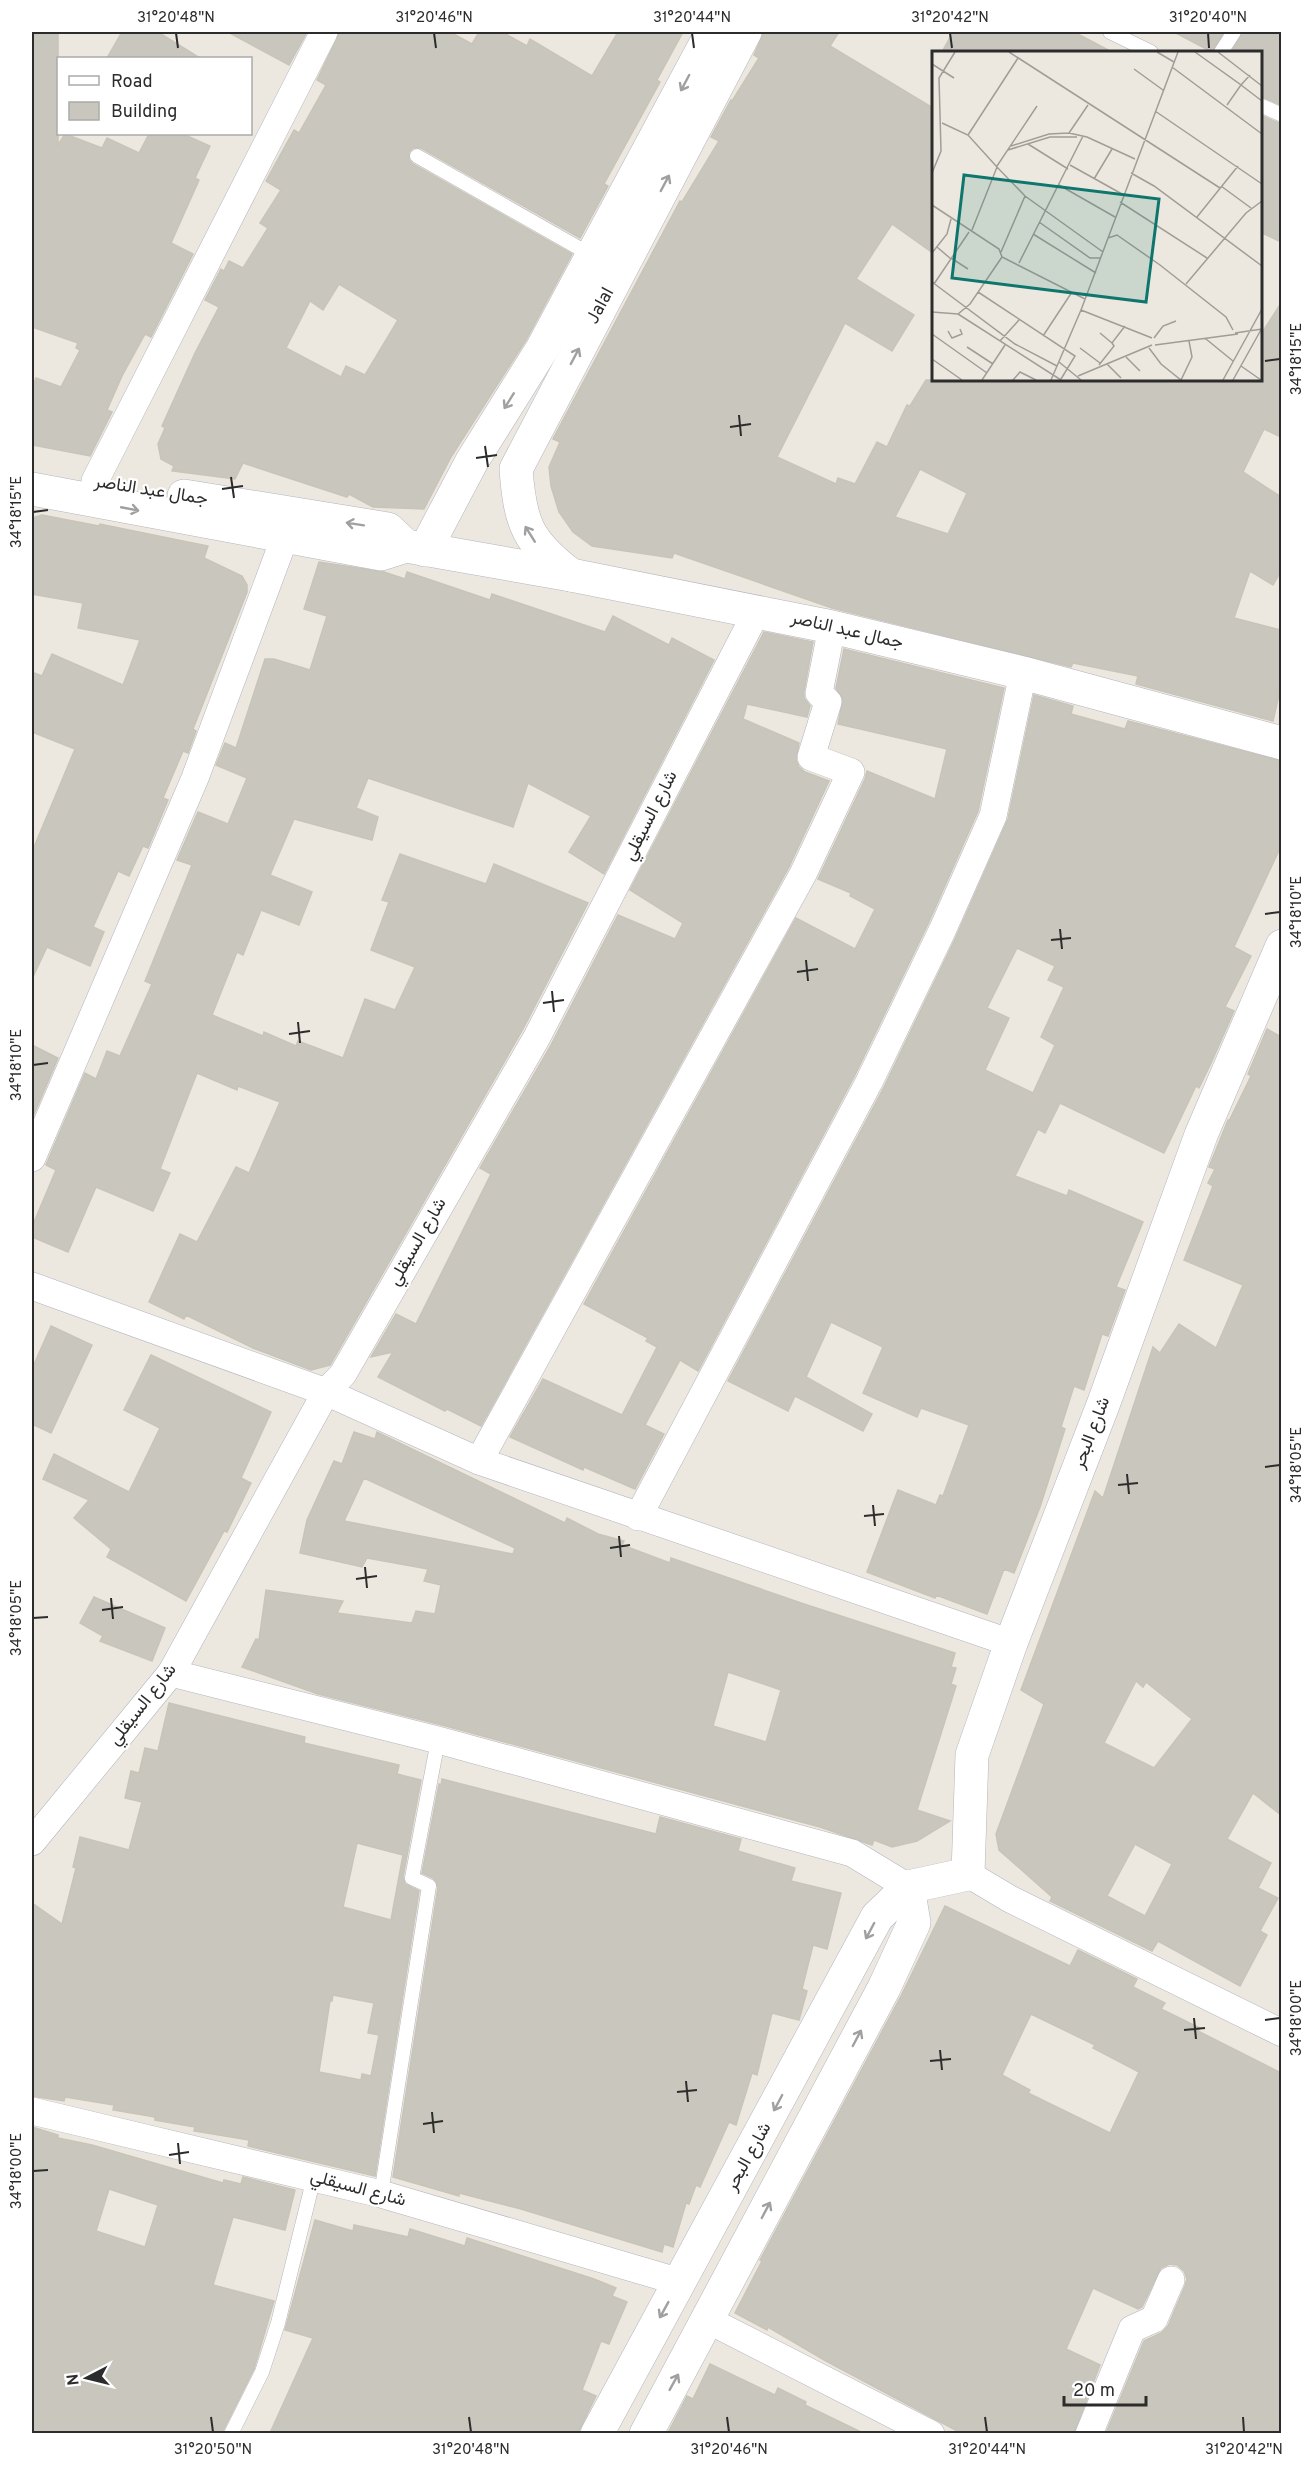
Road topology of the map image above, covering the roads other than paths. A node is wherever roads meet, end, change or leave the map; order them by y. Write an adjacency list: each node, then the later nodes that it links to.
1 (324, 32): 13 (street)
2 (712, 32): 11 (main road, Jalal, one-way to 11)
3 (745, 32): 17 (main road, Jalal, one-way to 3)
4 (1110, 32): 6 (lane)
5 (1234, 32): 7 (lane)
6 (1149, 51)
7 (1222, 51)
8 (1262, 106): 9 (lane)
9 (1281, 115)
10 (417, 156): 11 (lane)
11 (593, 256): 16 (main road, Jalal, one-way to 16)
12 (32, 472): 13 (main road, جمال عبد الناصر)
13 (95, 481): 15 (main road, جمال عبد الناصر)
14 (32, 489): 15 (main road, جمال عبد الناصر, one-way to 15)
15 (289, 526): 16 (main road, جمال عبد الناصر); 23 (street)
16 (416, 548): 17 (main road, جمال عبد الناصر)
17 (571, 575): 18 (main road, جمال عبد الناصر)
18 (757, 611): 19 (main road, جمال عبد الناصر); 25 (street, شارع السيقلي)
19 (831, 627): 20 (main road, جمال عبد الناصر); 26 (street)
20 (1023, 673): 21 (main road, جمال عبد الناصر); 27 (street)
21 (1281, 743)
22 (1281, 946): 28 (main road, شارع البحر)
23 (32, 1158)
24 (32, 1286): 25 (street)
25 (326, 1392): 26 (street); 29 (street, شارع السيقلي)
26 (479, 1461): 27 (street)
27 (638, 1517): 28 (street)
28 (1011, 1643): 32 (main road, شارع البحر)
29 (171, 1673): 30 (street); 31 (street, شارع السيقلي)
30 (438, 1740): 33 (street); 37 (lane)
31 (32, 1842)
32 (968, 1874): 33 (main road); 34 (street)
33 (908, 1887): 39 (main road, شارع البحر, one-way to 39); 40 (main road, one-way to 33)
34 (1281, 2033)
35 (32, 2111): 36 (street, شارع السيقلي)
36 (314, 2177): 37 (street, شارع السيقلي); 41 (lane)
37 (381, 2194): 39 (street, شارع السيقلي)
38 (1171, 2280): 45 (street)
39 (680, 2282): 42 (main road, شارع البحر, one-way to 42)
40 (708, 2320): 43 (main road, one-way to 40); 44 (street)
41 (231, 2433)
42 (597, 2433)
43 (646, 2433)
44 (931, 2433)
45 (1089, 2433)

